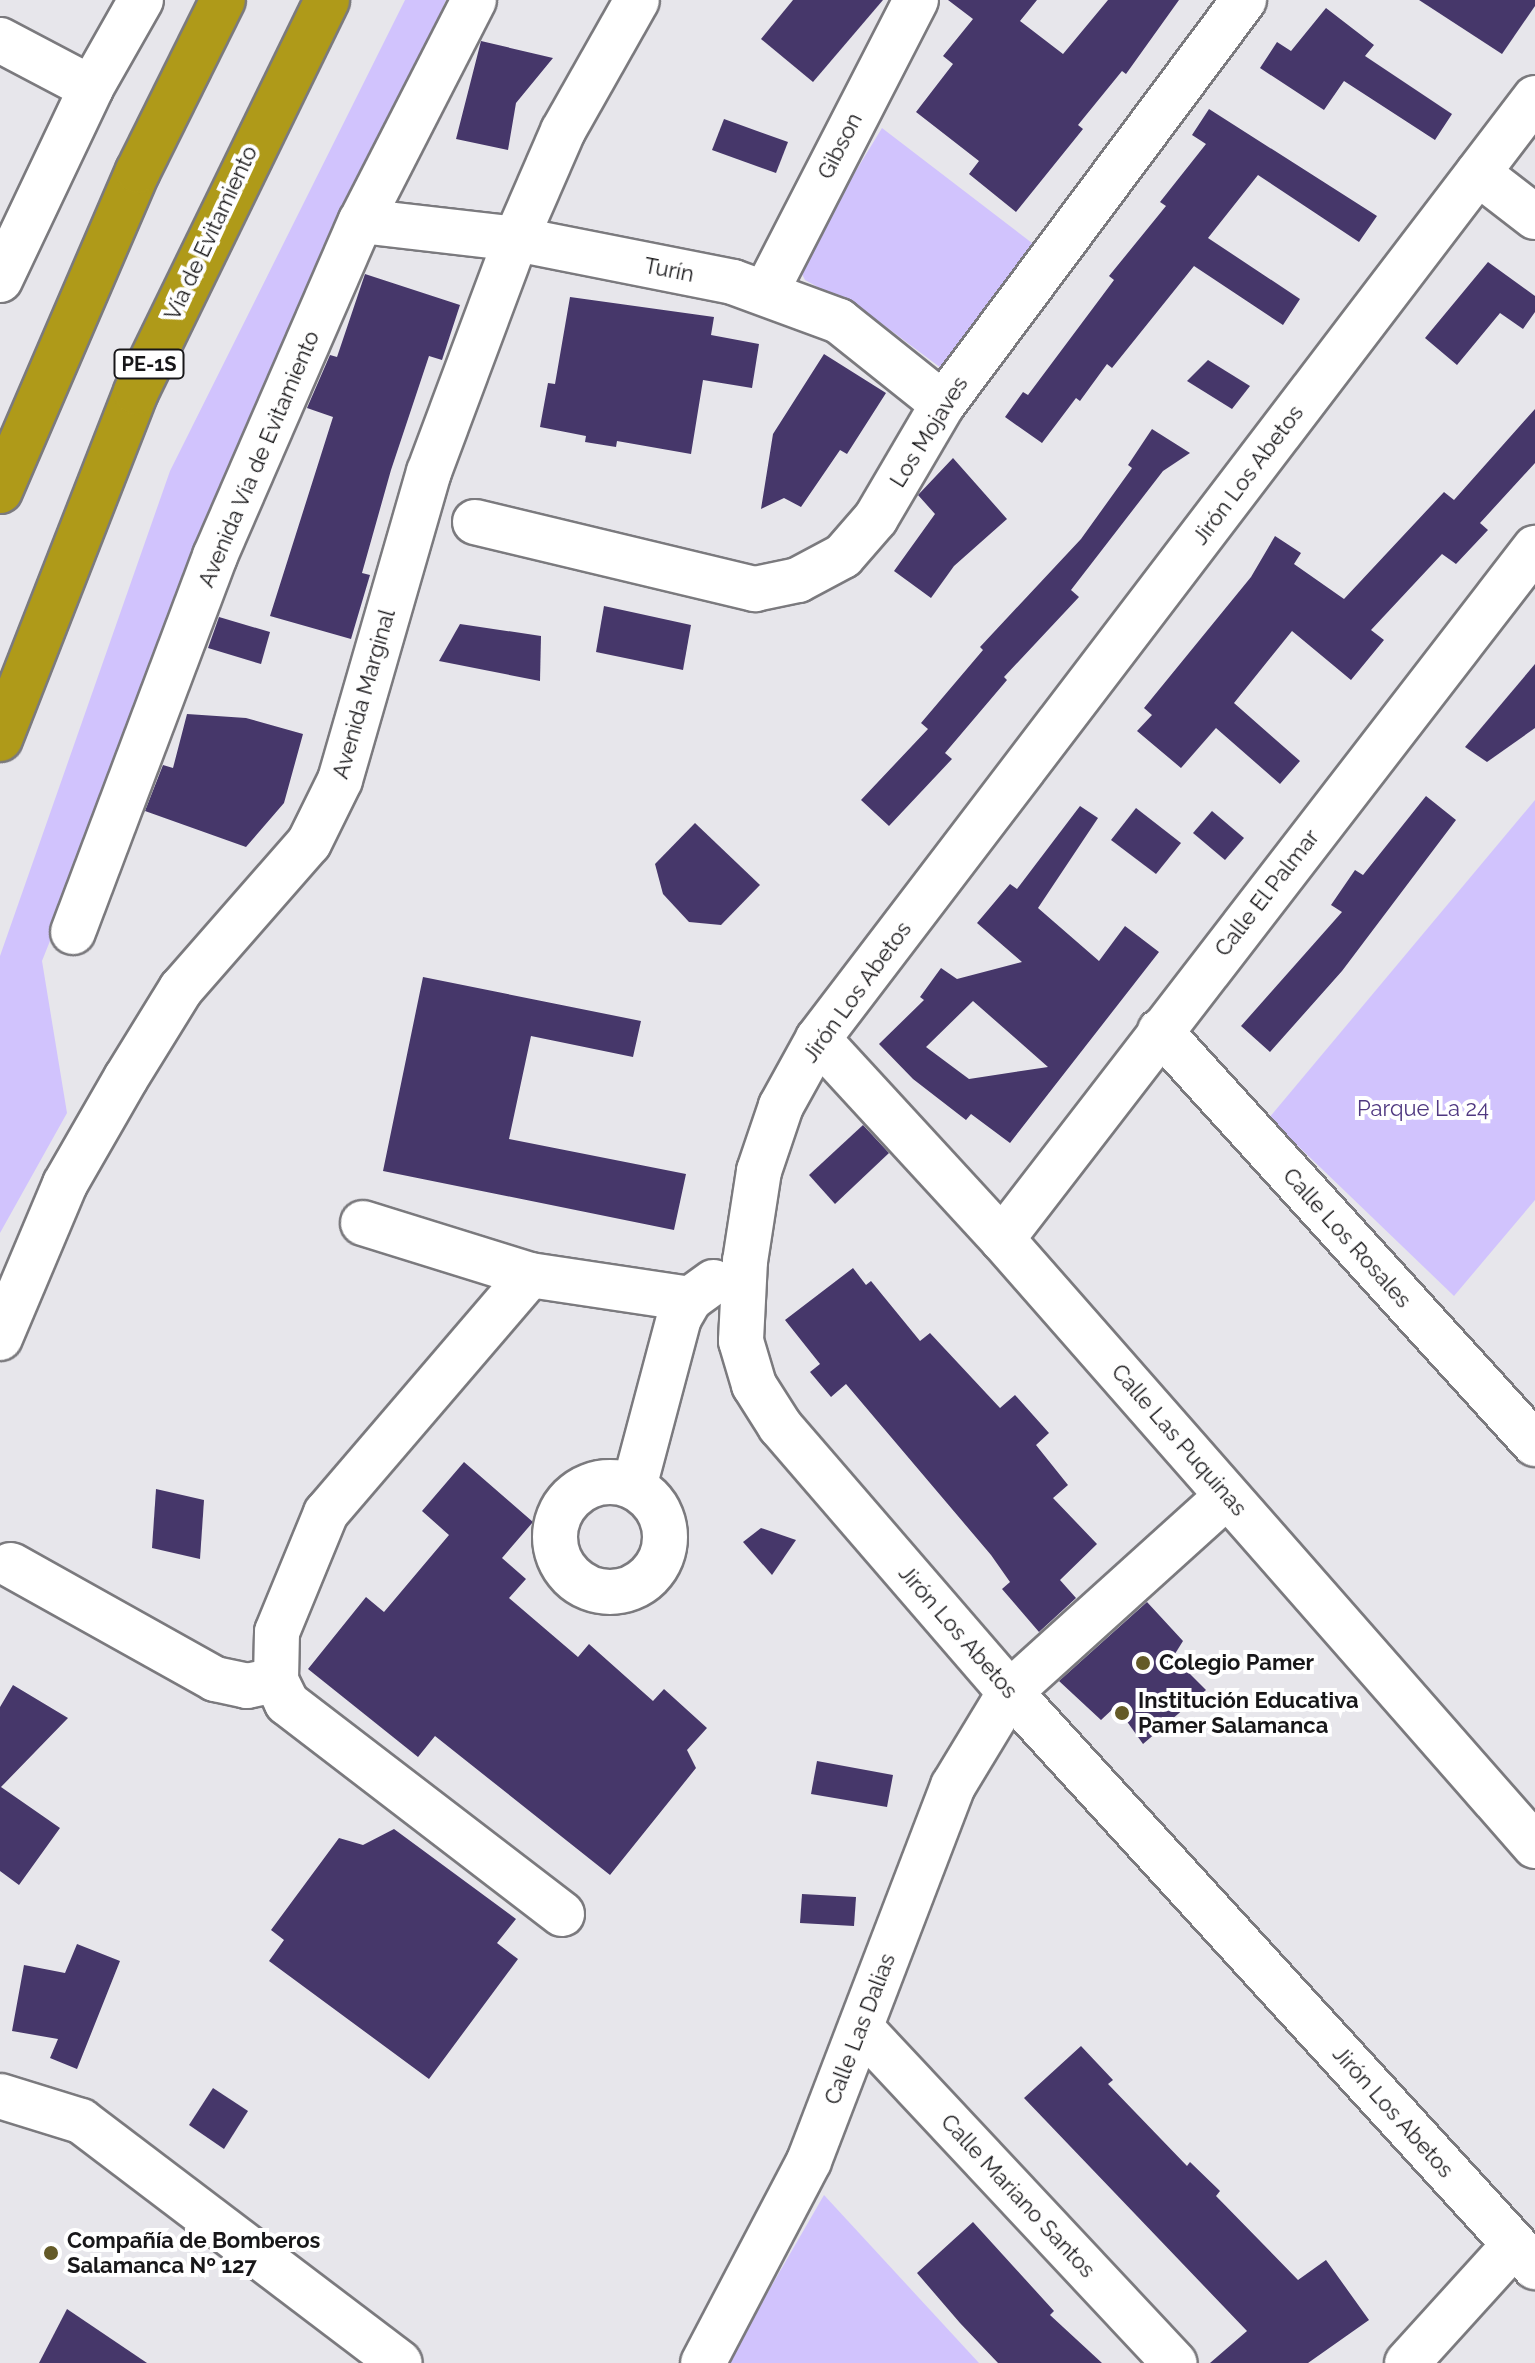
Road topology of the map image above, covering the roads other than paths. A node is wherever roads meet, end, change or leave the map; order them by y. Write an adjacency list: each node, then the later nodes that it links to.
1 (141, 0): 9 (street)
2 (223, 0): 18 (highway)
3 (327, 0): 21 (highway, Vía de Evitamiento / PE-1S)
4 (474, 0): 13 (street, Avenida Vía de Evitamiento)
5 (637, 0): 14 (street, Avenida Marginal)
6 (916, 0): 16 (street, Gibson)
7 (1244, 0): 17 (street, Los Mojaves)
8 (0, 40): 9 (street)
9 (91, 88): 15 (street)
10 (1535, 98): 11 (street, Jirón Los Abetos)
11 (1478, 173): 12 (street); 24 (street, Jirón Los Abetos)
12 (1535, 217)
13 (361, 221): 14 (street, Turín); 22 (street, Avenida Vía de Evitamiento)
14 (516, 239): 16 (street, Turín); 30 (street, Avenida Marginal)
15 (0, 280)
16 (766, 292): 17 (street, Turín)
17 (943, 404): 19 (street, Los Mojaves)
18 (0, 491)
19 (475, 522)
20 (1535, 548): 23 (street, Calle El Palmar)
21 (0, 739)
22 (73, 932)
23 (1160, 1031): 26 (street, Calle El Palmar); 31 (street, Calle Los Rosales)
24 (818, 1039): 26 (street, Calle Las Puquinas); 27 (street, Jirón Los Abetos)
25 (363, 1223): 28 (street)
26 (1002, 1239): 33 (street, Calle Las Puquinas)
27 (745, 1261): 29 (street); 36 (street, Jirón Los Abetos)
28 (530, 1275): 29 (street); 35 (street)
29 (690, 1299): 32 (street)
30 (0, 1338)
31 (1530, 1429)
32 (634, 1487)
33 (1227, 1496): 36 (street, Calle Las Dalias); 37 (street, Calle Las Puquinas)
34 (11, 1565): 35 (street)
35 (276, 1680): 38 (street)
36 (1010, 1692): 39 (street, Calle Las Dalias); 41 (street, Jirón Los Abetos)
37 (1535, 1846)
38 (562, 1914)
39 (861, 2028): 43 (street, Calle Las Dalias); 44 (street, Calle Mariano Santos)
40 (0, 2096): 42 (street)
41 (1525, 2256): 45 (street)
42 (400, 2363)
43 (703, 2363)
44 (1175, 2363)
45 (1407, 2363)

